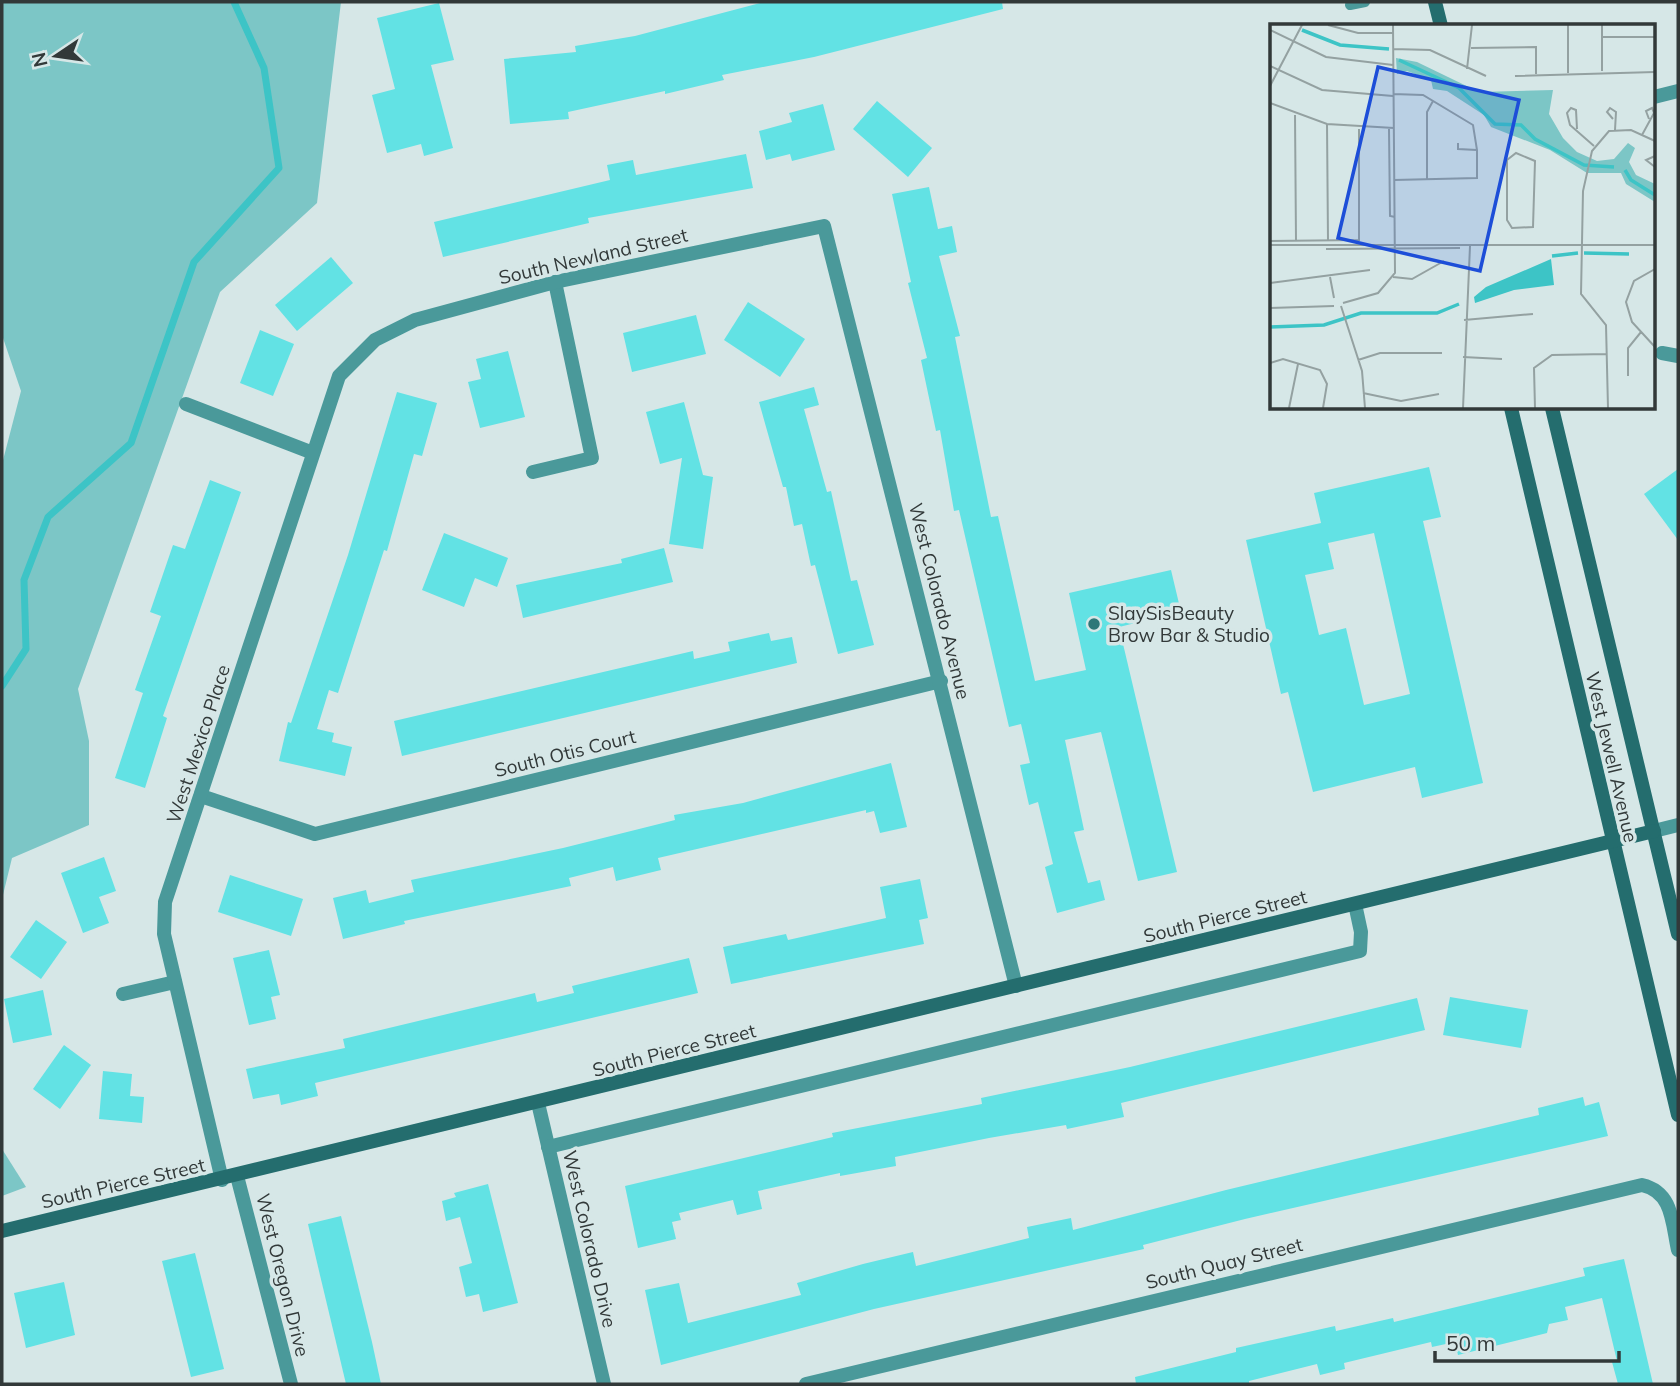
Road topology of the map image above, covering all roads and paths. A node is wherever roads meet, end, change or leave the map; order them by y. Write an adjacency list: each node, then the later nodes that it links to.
1 (1365, 2): 3 (lane)
2 (1435, 2): 4 (street)
3 (1350, 5)
4 (1440, 24)
5 (1678, 91): 6 (street)
6 (1656, 96)
7 (824, 226): 8 (street, South Newland Street); 17 (street, West Colorado Avenue)
8 (555, 282): 9 (street, South Newland Street); 16 (street)
9 (375, 340): 15 (street, West Mexico Place)
10 (1658, 353): 11 (street)
11 (1678, 356)
12 (186, 404): 15 (street)
13 (1511, 410): 21 (street, West Jewell Avenue)
14 (1552, 410): 20 (street, West Jewell Avenue)
15 (313, 453): 18 (street, West Mexico Place)
16 (533, 472)
17 (941, 681): 18 (street, South Otis Court); 25 (street, West Colorado Avenue)
18 (201, 796): 24 (street, West Mexico Place)
19 (1678, 825): 20 (street, South Pierce Street)
20 (1654, 831): 21 (street, South Pierce Street); 23 (street, West Jewell Avenue)
21 (1612, 842): 22 (street, South Pierce Street); 28 (street, West Jewell Avenue)
22 (1355, 904): 25 (street, South Pierce Street); 29 (street)
23 (1678, 934)
24 (175, 982): 26 (street); 31 (street, West Mexico Place)
25 (1016, 986): 27 (street, South Pierce Street)
26 (123, 994)
27 (538, 1103): 29 (street, West Colorado Drive); 30 (street, South Pierce Street)
28 (1678, 1115)
29 (548, 1147): 35 (street, West Colorado Drive)
30 (237, 1176): 31 (street, South Pierce Street); 34 (street, West Oregon Drive)
31 (222, 1180): 32 (street, South Pierce Street)
32 (2, 1231)
33 (1678, 1250): 36 (street, South Quay Street)
34 (290, 1384)
35 (604, 1384)
36 (806, 1384)

